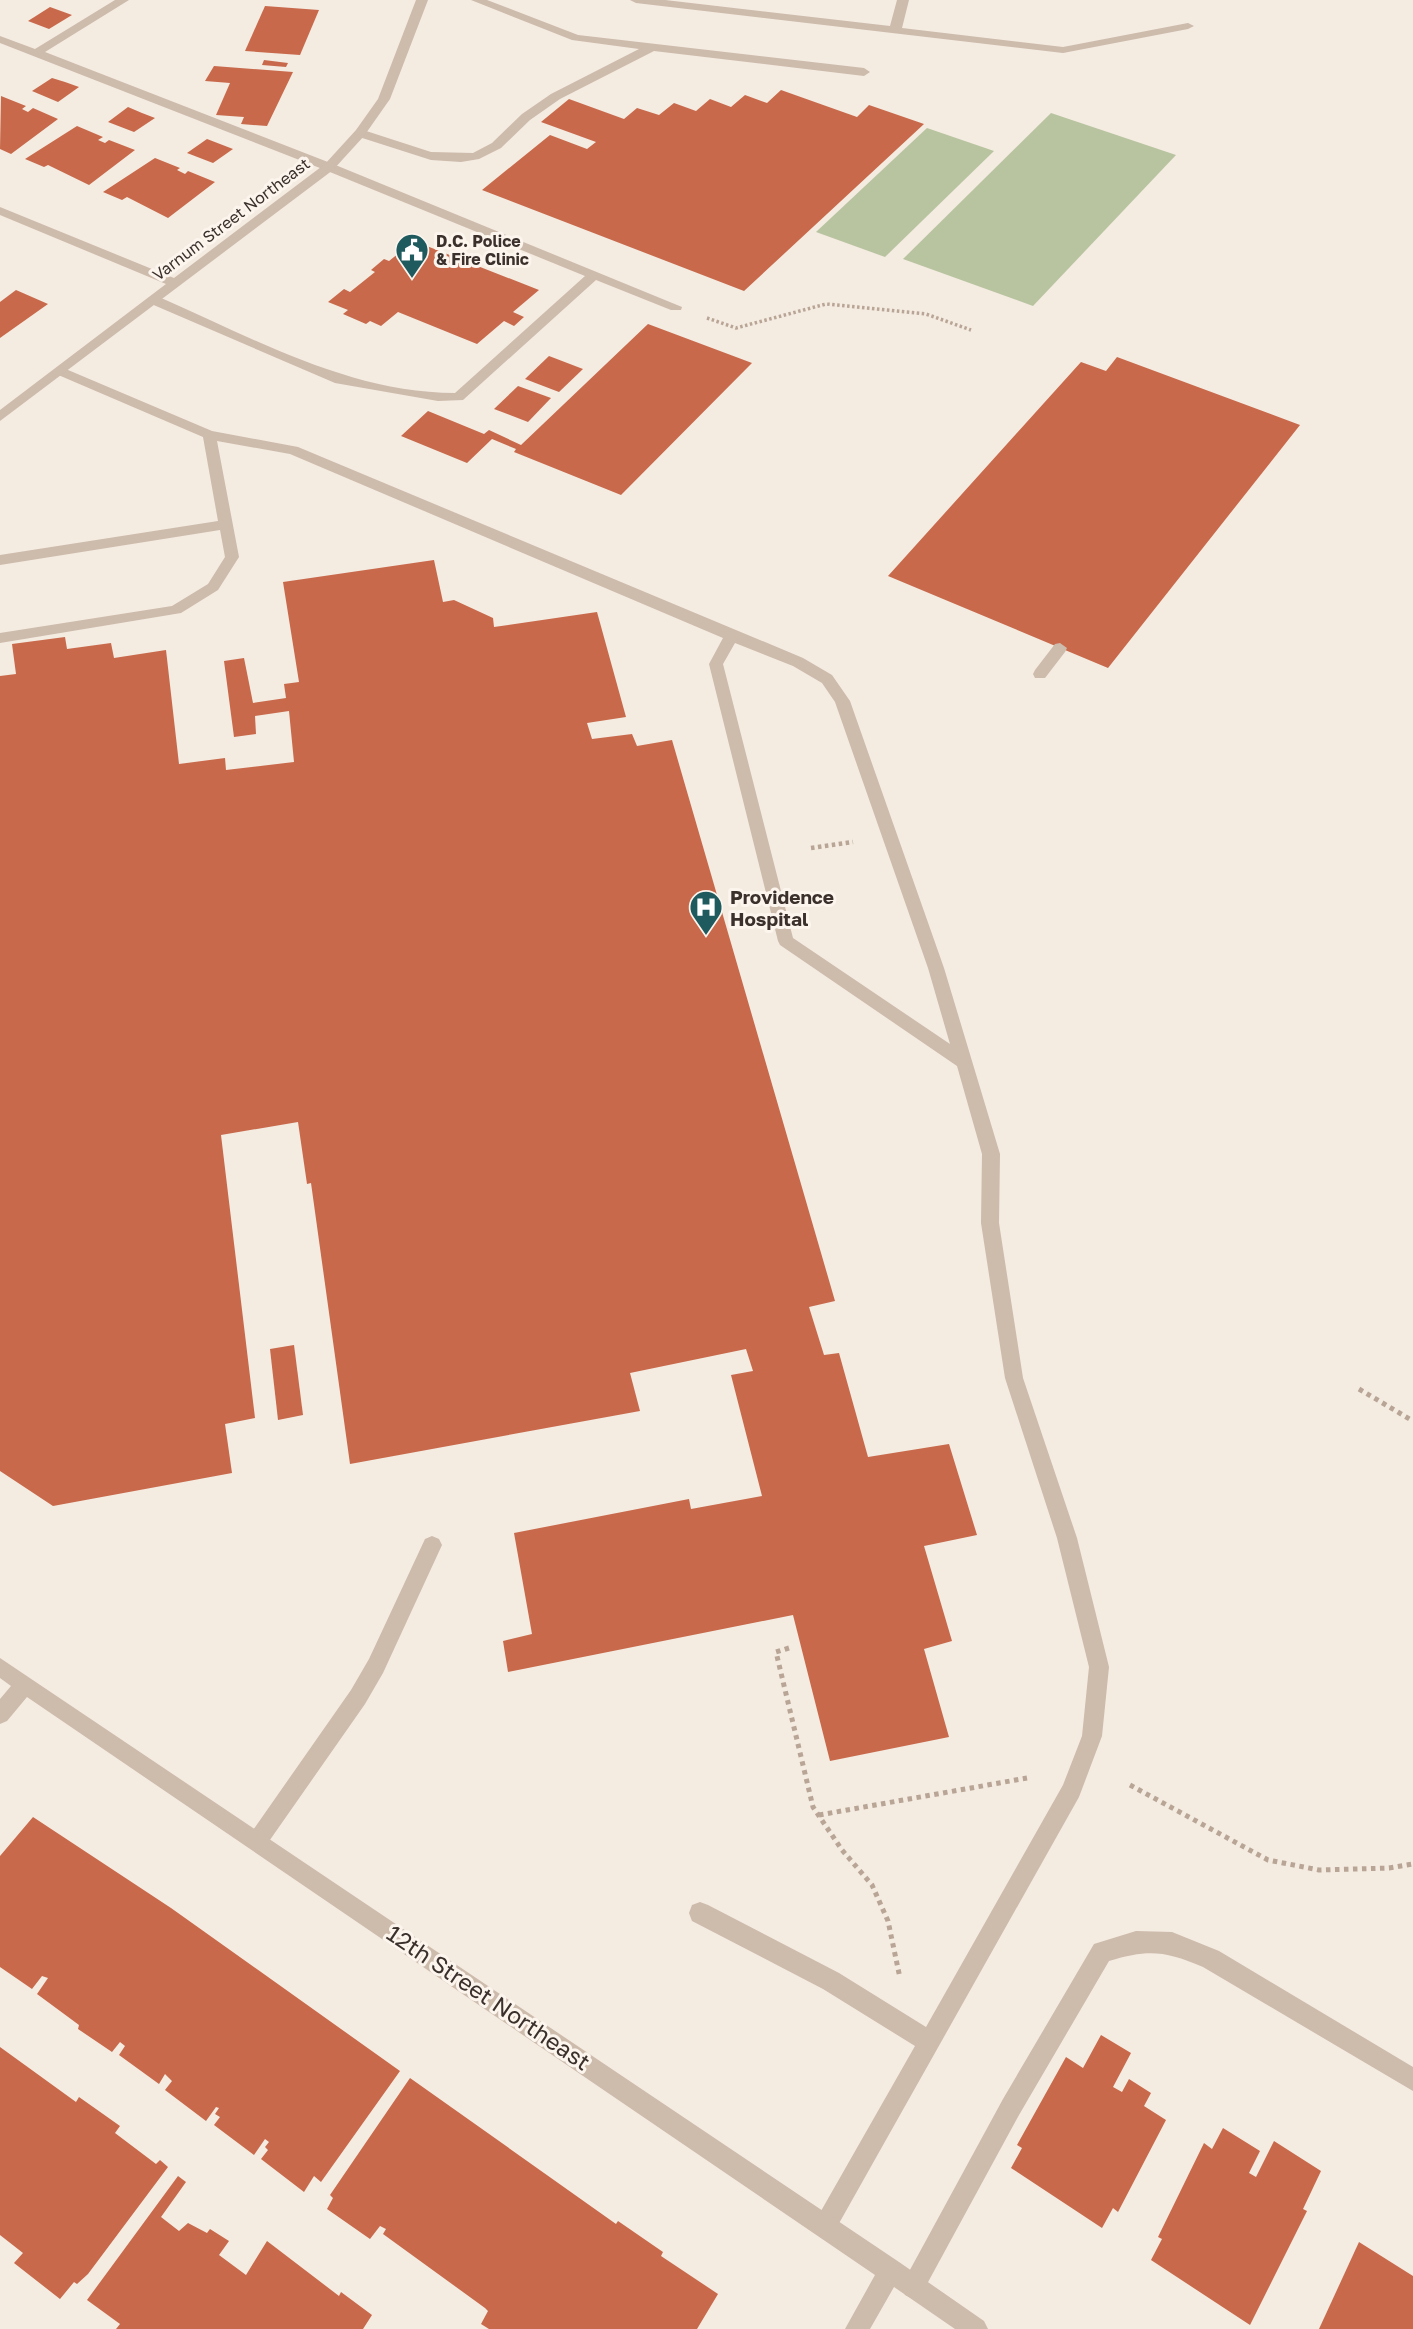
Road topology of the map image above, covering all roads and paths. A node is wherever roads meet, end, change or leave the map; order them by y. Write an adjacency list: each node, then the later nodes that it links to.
1 (123, 0): 10 (street)
2 (422, 0): 12 (street, Varnum Street Northeast)
3 (477, 0): 9 (street)
4 (636, 0): 7 (street)
5 (903, 0): 7 (street)
6 (1188, 26): 7 (street)
7 (895, 31)
8 (0, 39): 10 (street)
9 (653, 47): 11 (street); 12 (street)
10 (36, 53): 13 (street)
11 (864, 72)
12 (360, 133): 13 (street, Varnum Street Northeast)
13 (329, 167): 15 (street); 16 (street, Varnum Street Northeast)
14 (0, 211): 16 (street)
15 (594, 275): 17 (street); 18 (street)
16 (177, 284): 17 (street, Varnum Street Northeast)
17 (154, 300): 20 (street, Varnum Street Northeast)
18 (676, 307): 19 (path)
19 (971, 330)
20 (61, 371): 21 (street, Varnum Street Northeast); 22 (street)
21 (4, 410)
22 (209, 435): 23 (street); 25 (street)
23 (226, 524): 24 (street); 26 (street)
24 (0, 560)
25 (731, 636): 31 (street); 31 (street)
26 (0, 638)
27 (1060, 648): 28 (street)
28 (1040, 674)
29 (853, 842): 30 (path)
30 (811, 848)
31 (963, 1062): 46 (street)
32 (1359, 1389): 33 (path)
33 (1413, 1421)
34 (432, 1545): 42 (street)
35 (789, 1648): 41 (path)
36 (0, 1667): 37 (street, 12th Street Northeast)
37 (25, 1684): 38 (street); 42 (street, 12th Street Northeast)
38 (0, 1714)
39 (1027, 1778): 41 (path)
40 (1130, 1785): 43 (path)
41 (819, 1815): 45 (path)
42 (258, 1840): 48 (street, 12th Street Northeast)
43 (1413, 1864)
44 (700, 1913): 46 (street)
45 (902, 1986)
46 (928, 2041): 48 (street)
47 (1413, 2080): 50 (street)
48 (825, 2226): 49 (street, 12th Street Northeast)
49 (891, 2270): 50 (street, 12th Street Northeast); 51 (street)
50 (914, 2287): 52 (street, 12th Street Northeast)
51 (857, 2329)
52 (976, 2329)

